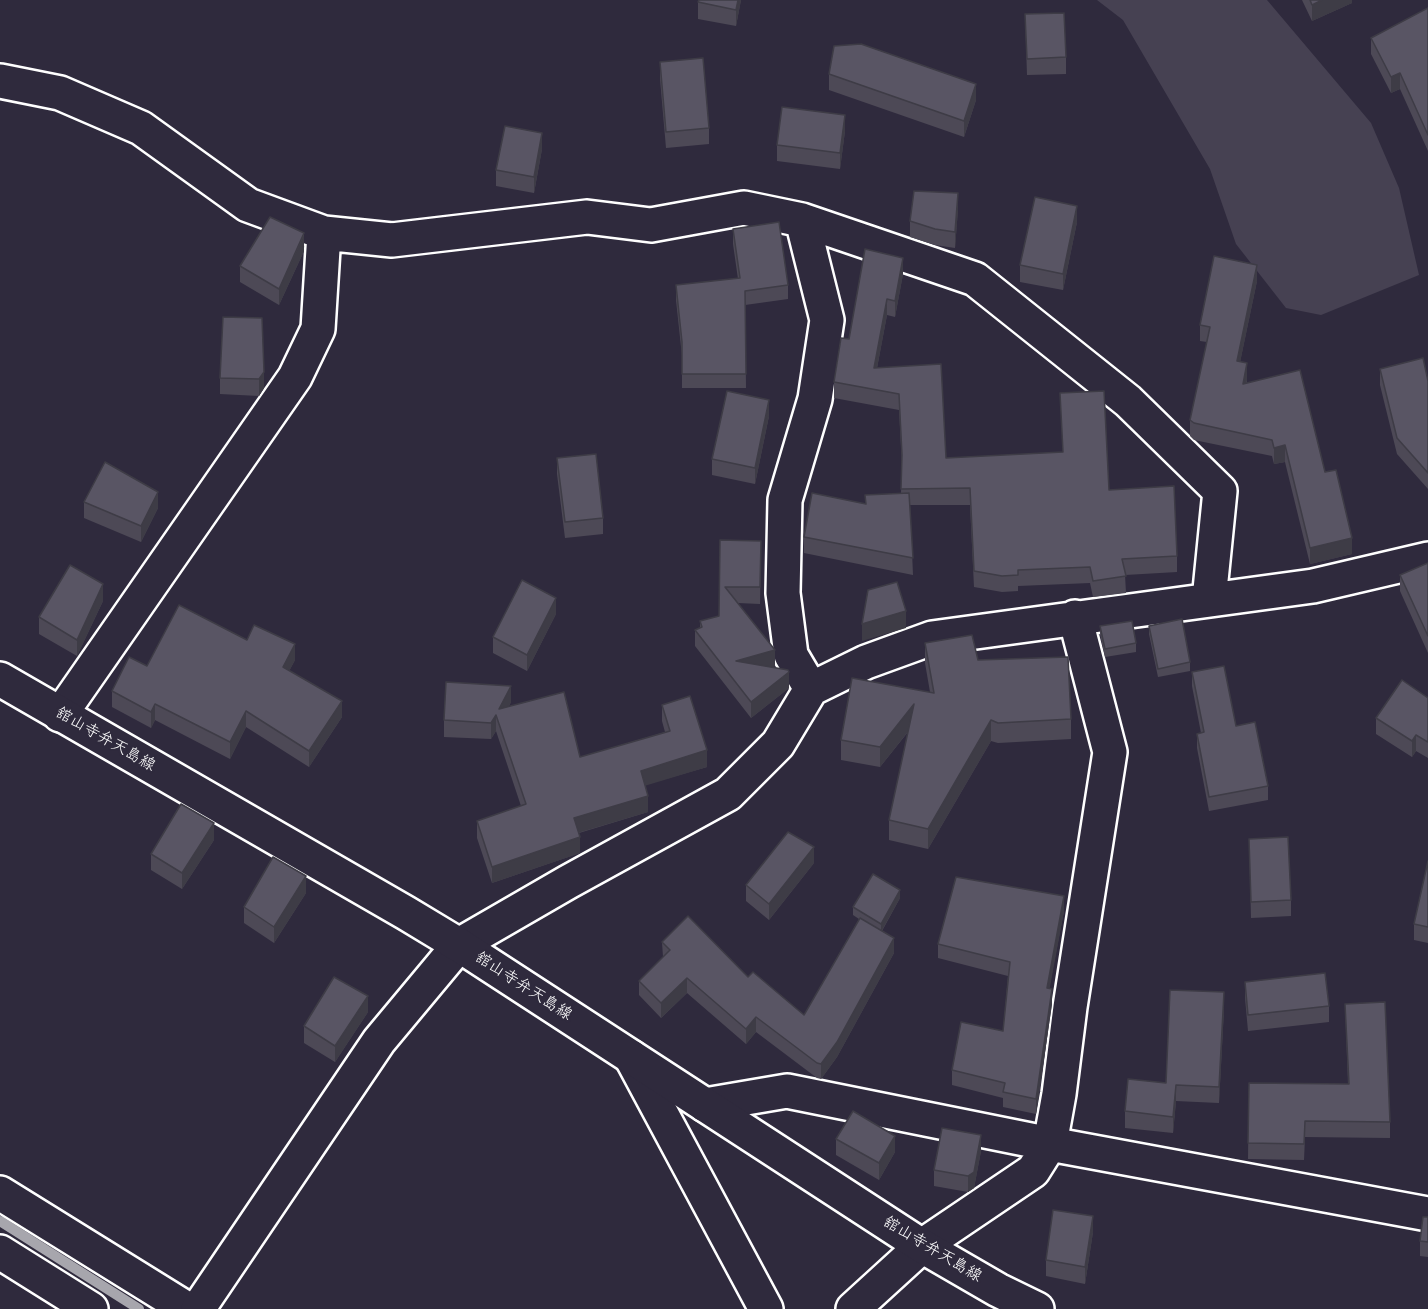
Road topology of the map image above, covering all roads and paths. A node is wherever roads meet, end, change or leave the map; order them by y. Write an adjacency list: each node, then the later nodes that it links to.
1 (0, 81): 3 (street)
2 (802, 220): 3 (street); 5 (street); 8 (street)
3 (324, 233): 9 (street)
4 (1428, 559): 5 (street)
5 (1209, 600): 6 (street)
6 (1075, 617): 8 (street); 13 (street)
7 (0, 679): 9 (street, 舘山寺弁天島線)
8 (811, 689): 10 (street)
9 (60, 715): 10 (street, 舘山寺弁天島線)
10 (459, 945): 11 (street, 舘山寺弁天島線); 20 (street)
11 (631, 1056): 12 (street, 舘山寺弁天島線); 21 (street)
12 (705, 1105): 13 (street); 16 (street, 舘山寺弁天島線)
13 (1050, 1144): 15 (street); 16 (street)
14 (0, 1193): 19 (street)
15 (1428, 1214)
16 (922, 1246): 22 (street); 23 (street, 舘山寺弁天島線)
17 (0, 1252): 18 (street)
18 (91, 1309)
19 (187, 1309)
20 (198, 1309)
21 (766, 1309)
22 (853, 1309)
23 (1037, 1309)

